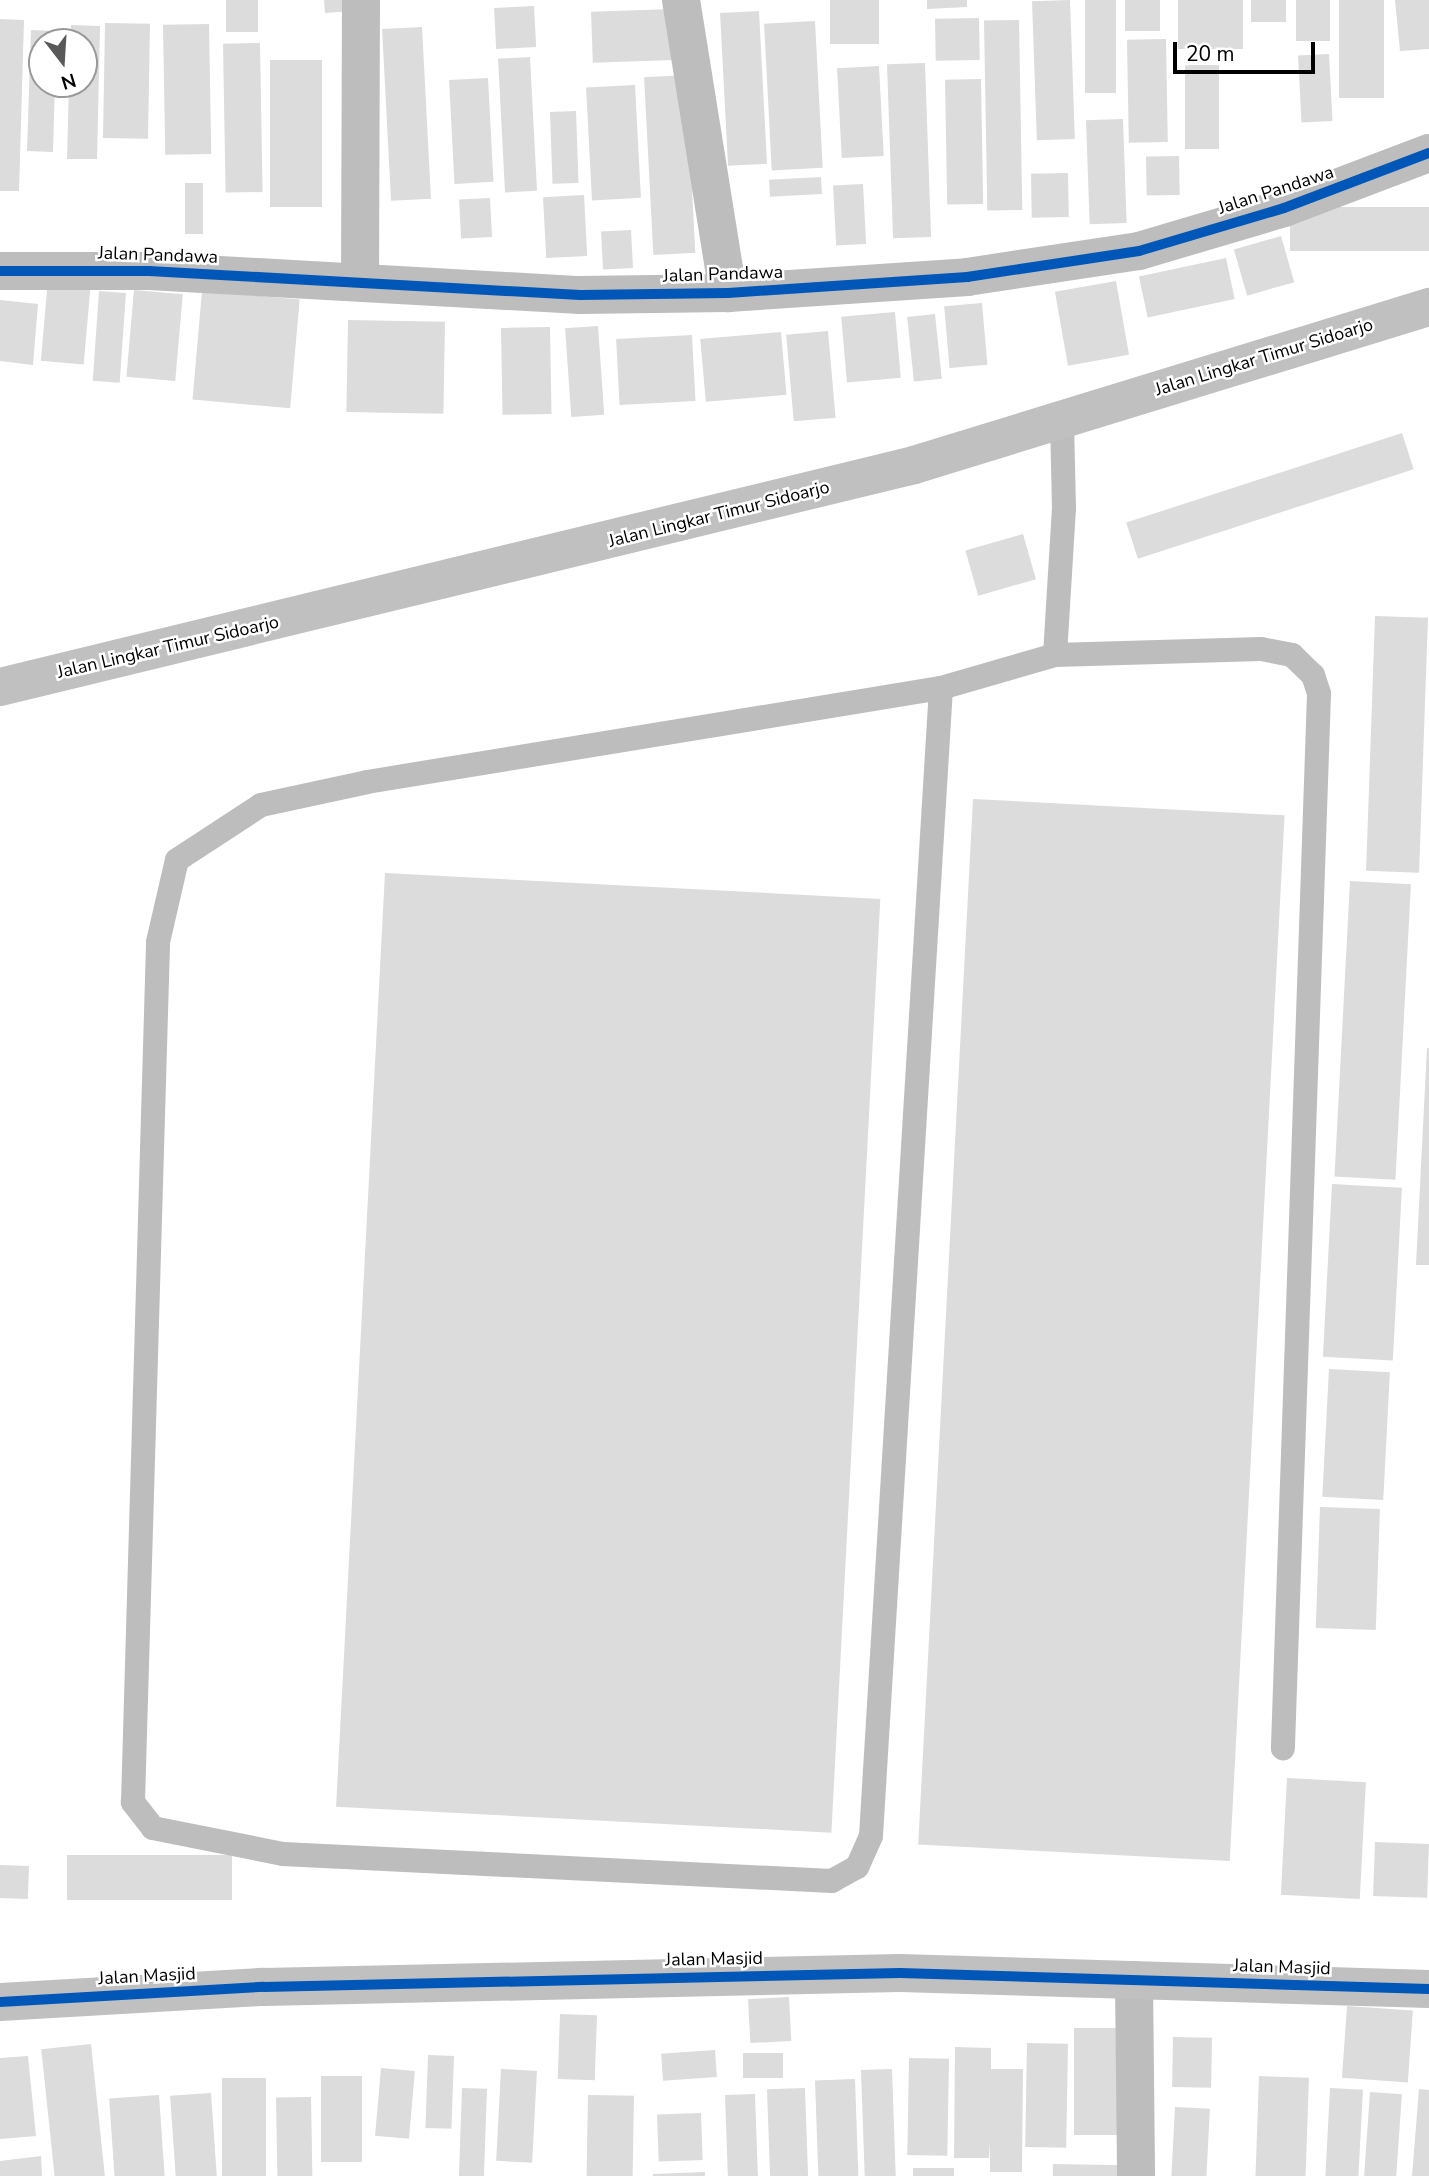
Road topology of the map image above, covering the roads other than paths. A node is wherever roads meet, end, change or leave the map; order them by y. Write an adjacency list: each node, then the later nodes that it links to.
1 (361, 0): 5 (street)
2 (681, 0): 6 (street)
3 (1429, 153): 6 (street, Jalan Pandawa)
4 (0, 271): 5 (street, Jalan Pandawa)
5 (360, 282): 6 (street, Jalan Pandawa)
6 (727, 293)
7 (1429, 307): 8 (main road, Jalan Lingkar Timur Sidoarjo)
8 (1062, 418): 9 (lane); 10 (main road, Jalan Lingkar Timur Sidoarjo)
9 (1055, 655): 11 (lane); 12 (lane)
10 (0, 687)
11 (941, 688): 11 (lane)
12 (1283, 1748)
13 (1134, 1980): 14 (main road, Jalan Masjid); 15 (main road, Jalan Masjid); 16 (street)
14 (1429, 1989)
15 (0, 2002)
16 (1136, 2176)

